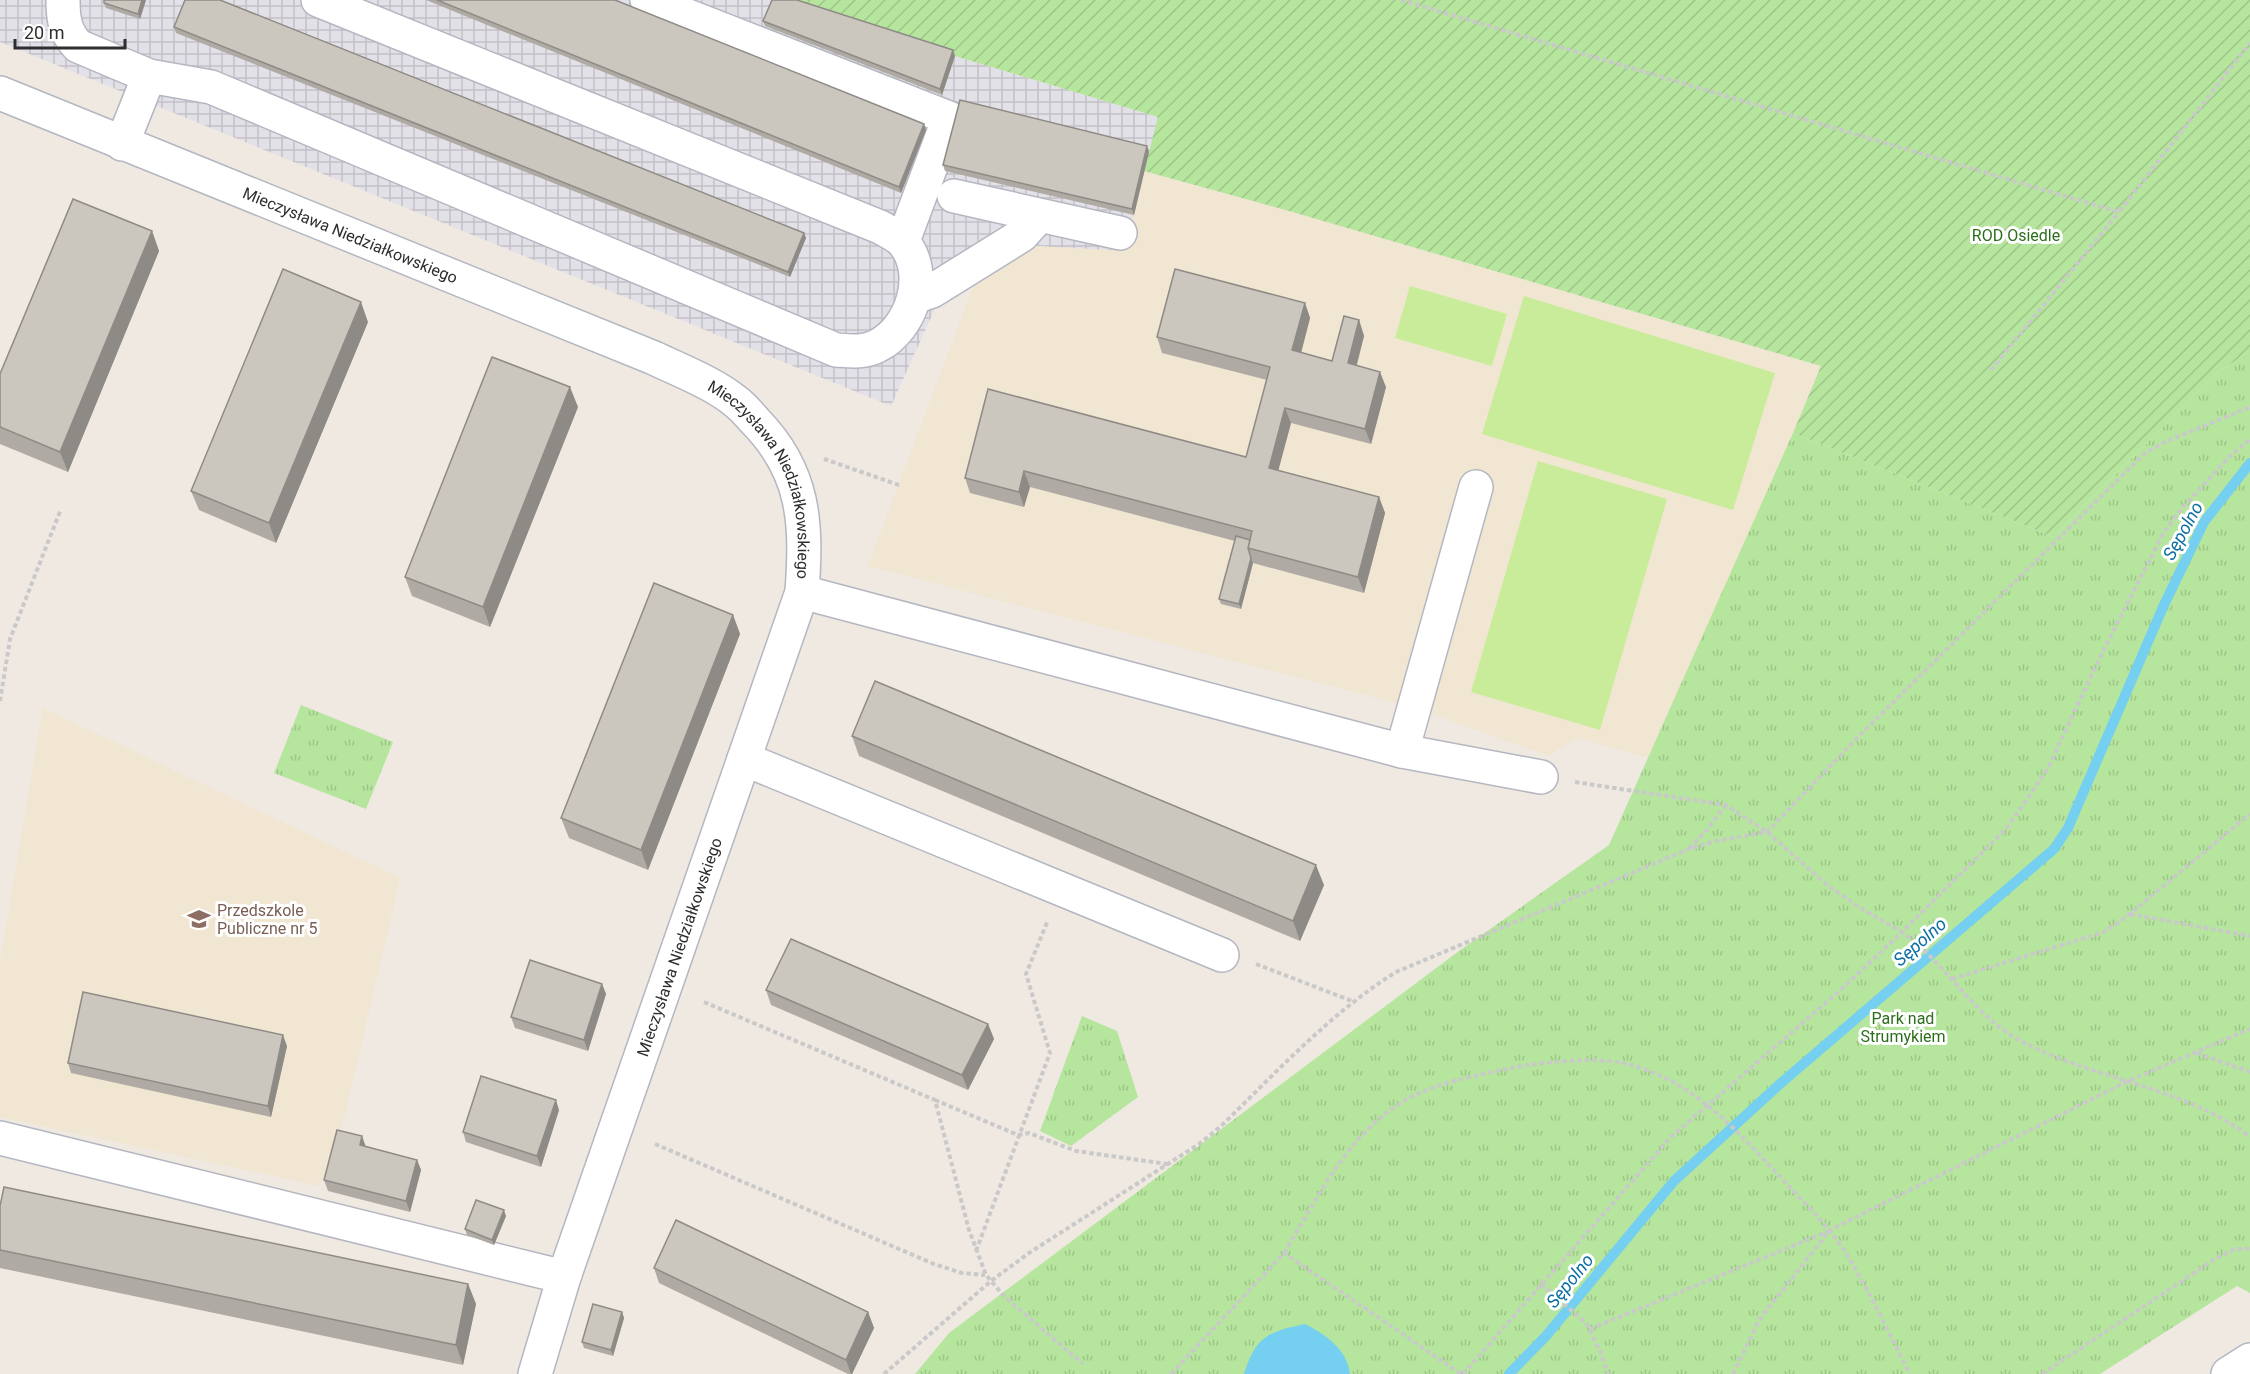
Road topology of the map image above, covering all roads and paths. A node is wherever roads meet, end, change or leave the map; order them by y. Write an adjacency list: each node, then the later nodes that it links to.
1 (63, 0): 6 (street)
2 (318, 0): 13 (street)
3 (647, 0): 13 (street)
4 (1401, 0): 10 (path)
5 (2250, 43): 10 (path)
6 (149, 76): 8 (street); 14 (street)
7 (0, 93): 8 (street, Mieczysława Niedziałkowskiego)
8 (122, 144): 22 (street, Mieczysława Niedziałkowskiego)
9 (954, 196): 11 (street)
10 (2119, 212): 15 (path)
11 (1036, 215): 12 (street); 14 (street)
12 (1120, 233)
13 (903, 241): 14 (street)
14 (915, 297)
15 (1991, 369)
16 (2250, 407): 29 (path)
17 (2250, 439): 33 (path)
18 (824, 459): 19 (path)
19 (899, 485)
20 (1476, 488): 24 (street)
21 (61, 508): 23 (path)
22 (802, 592): 24 (street); 25 (street, Mieczysława Niedziałkowskiego)
23 (0, 701)
24 (1402, 751): 26 (street)
25 (744, 759): 31 (street); 55 (street, Mieczysława Niedziałkowskiego)
26 (1541, 777): 27 (path)
27 (1726, 805): 29 (path); 30 (path)
28 (2250, 814): 32 (path)
29 (1767, 832): 30 (path); 33 (path)
30 (1689, 849): 37 (path)
31 (1061, 889): 35 (street); 45 (path)
32 (2130, 914): 34 (path); 36 (path)
33 (1902, 932): 36 (path); 44 (path)
34 (2250, 936)
35 (1222, 955): 37 (path)
36 (1952, 979): 42 (path)
37 (1353, 1001): 49 (path)
38 (704, 1002): 43 (path)
39 (2250, 1029): 40 (path)
40 (2197, 1052): 41 (path); 42 (path)
41 (2250, 1072)
42 (2128, 1081): 46 (path); 50 (path)
43 (934, 1100): 45 (path); 52 (path)
44 (1708, 1105): 50 (path); 53 (path); 57 (path)
45 (1018, 1135): 49 (path); 52 (path)
46 (2250, 1137)
47 (0, 1138): 55 (street)
48 (655, 1144): 54 (path)
49 (1167, 1164): 56 (path)
50 (1830, 1230): 58 (path); 66 (path); 67 (path)
51 (2250, 1249): 68 (path)
52 (976, 1251): 54 (path)
53 (1284, 1253): 63 (path); 64 (path)
54 (986, 1275): 56 (path)
55 (564, 1277): 61 (street, Mieczysława Niedziałkowskiego)
56 (991, 1281): 60 (path); 62 (path)
57 (1541, 1284): 58 (path); 64 (path)
58 (1590, 1329): 65 (path)
59 (2250, 1360): 69 (street)
60 (1083, 1364)
61 (535, 1374)
62 (884, 1374)
63 (1171, 1374)
64 (1462, 1374)
65 (1608, 1374)
66 (1733, 1374)
67 (1910, 1374)
68 (2042, 1374)
69 (2229, 1374)

